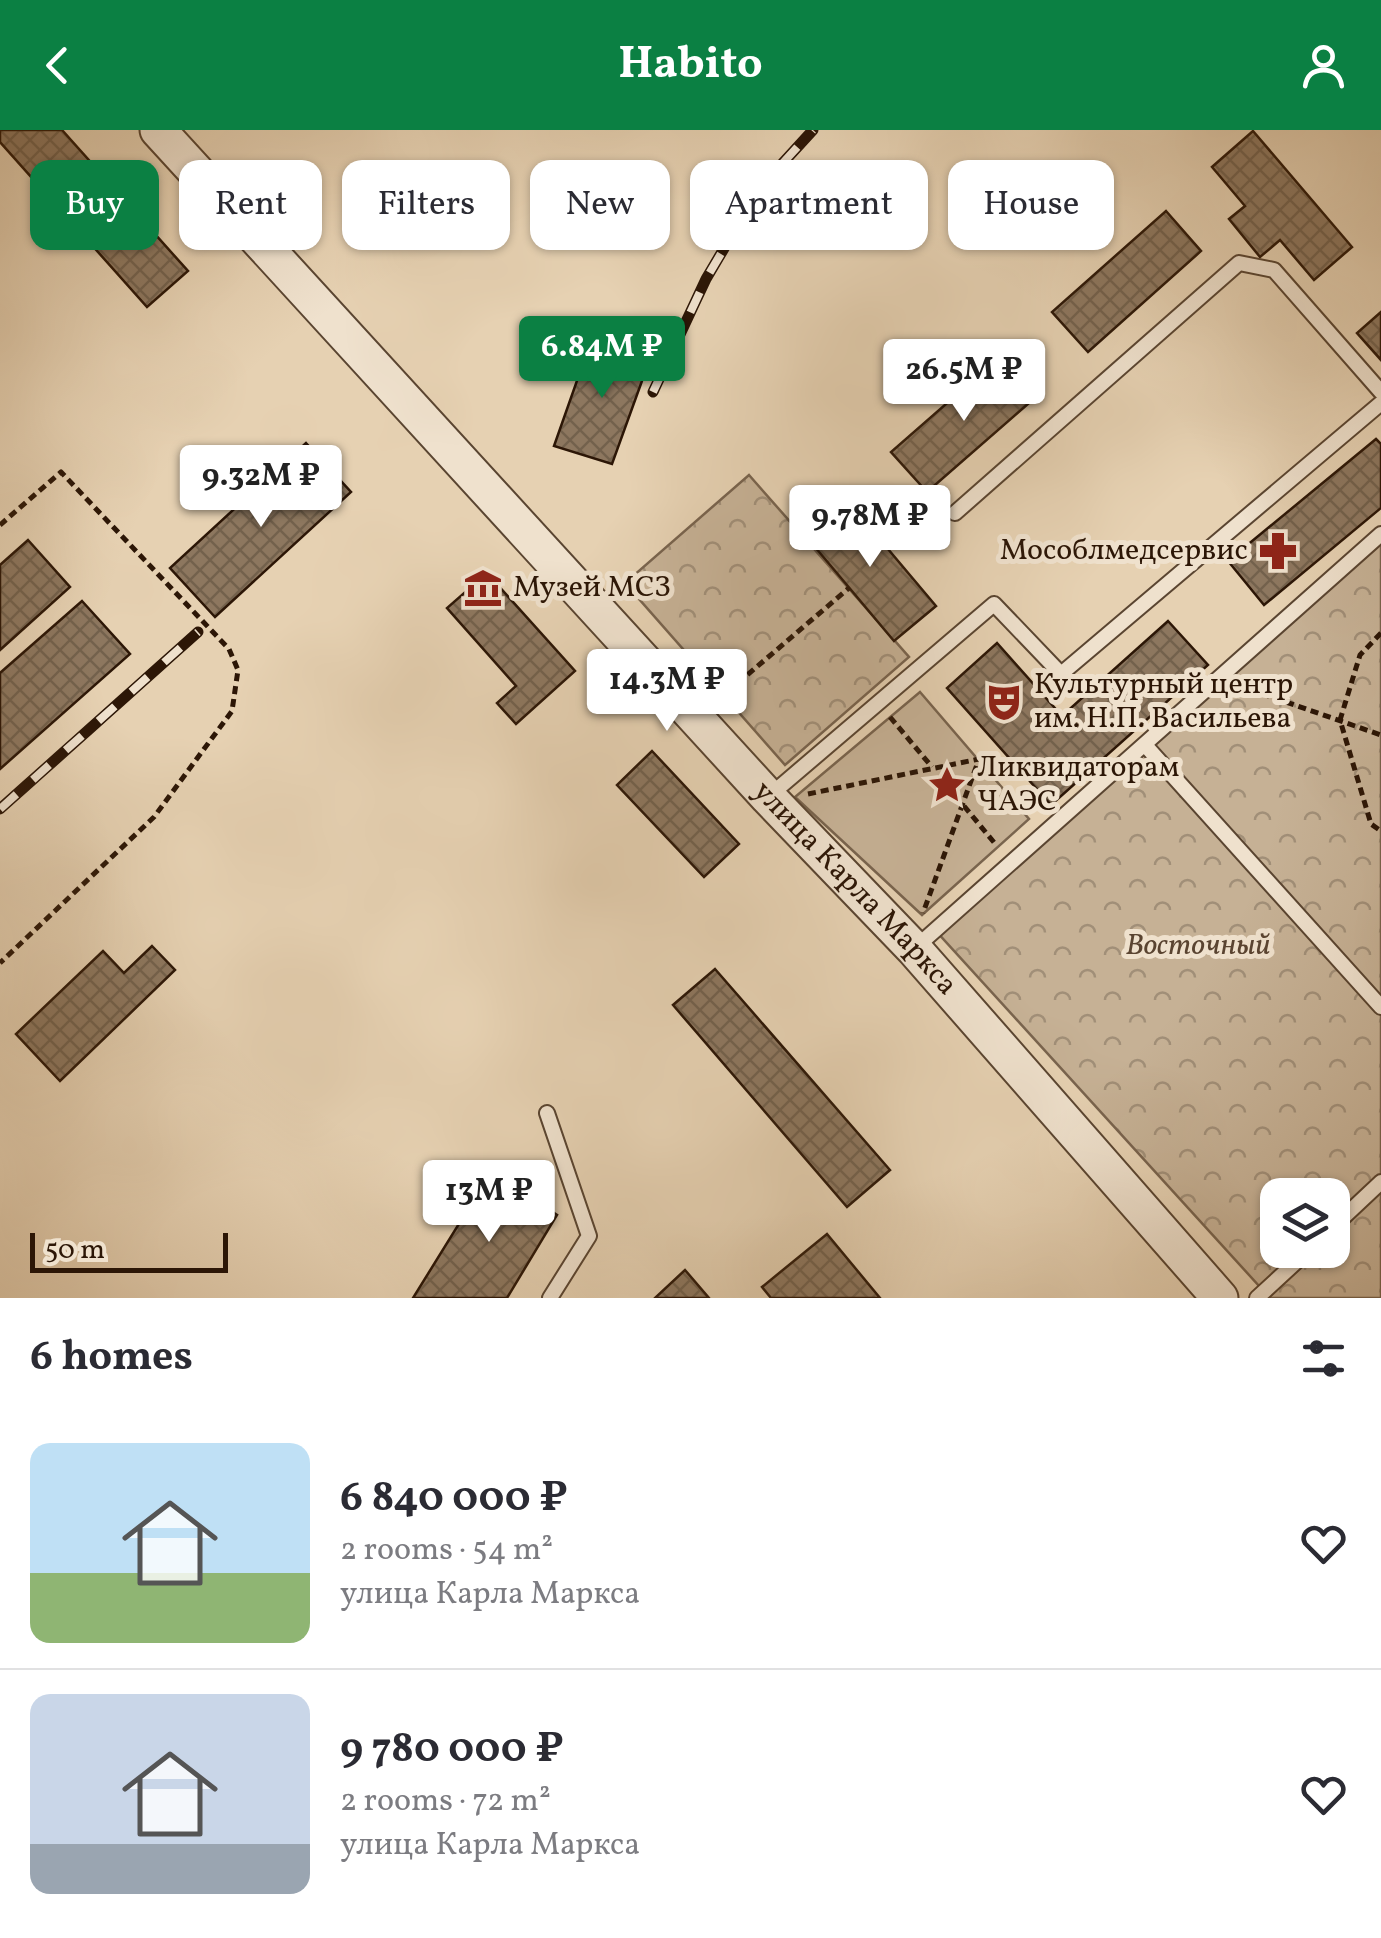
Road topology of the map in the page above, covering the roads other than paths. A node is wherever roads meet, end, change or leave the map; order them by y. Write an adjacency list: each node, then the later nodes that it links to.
1 (158, 130): 7 (street, улица Карла Маркса)
2 (1381, 392): 4 (lane)
3 (1381, 403): 7 (lane)
4 (955, 513)
5 (1381, 534): 6 (lane)
6 (1145, 745): 8 (lane); 9 (lane)
7 (782, 796): 8 (street, улица Карла Маркса)
8 (918, 932): 15 (street, улица Карла Маркса)
9 (1381, 1007)
10 (546, 1113): 14 (lane)
11 (1381, 1182): 12 (lane)
12 (1350, 1211)
13 (1289, 1268): 16 (lane)
14 (550, 1298)
15 (1220, 1298)
16 (1258, 1298)

